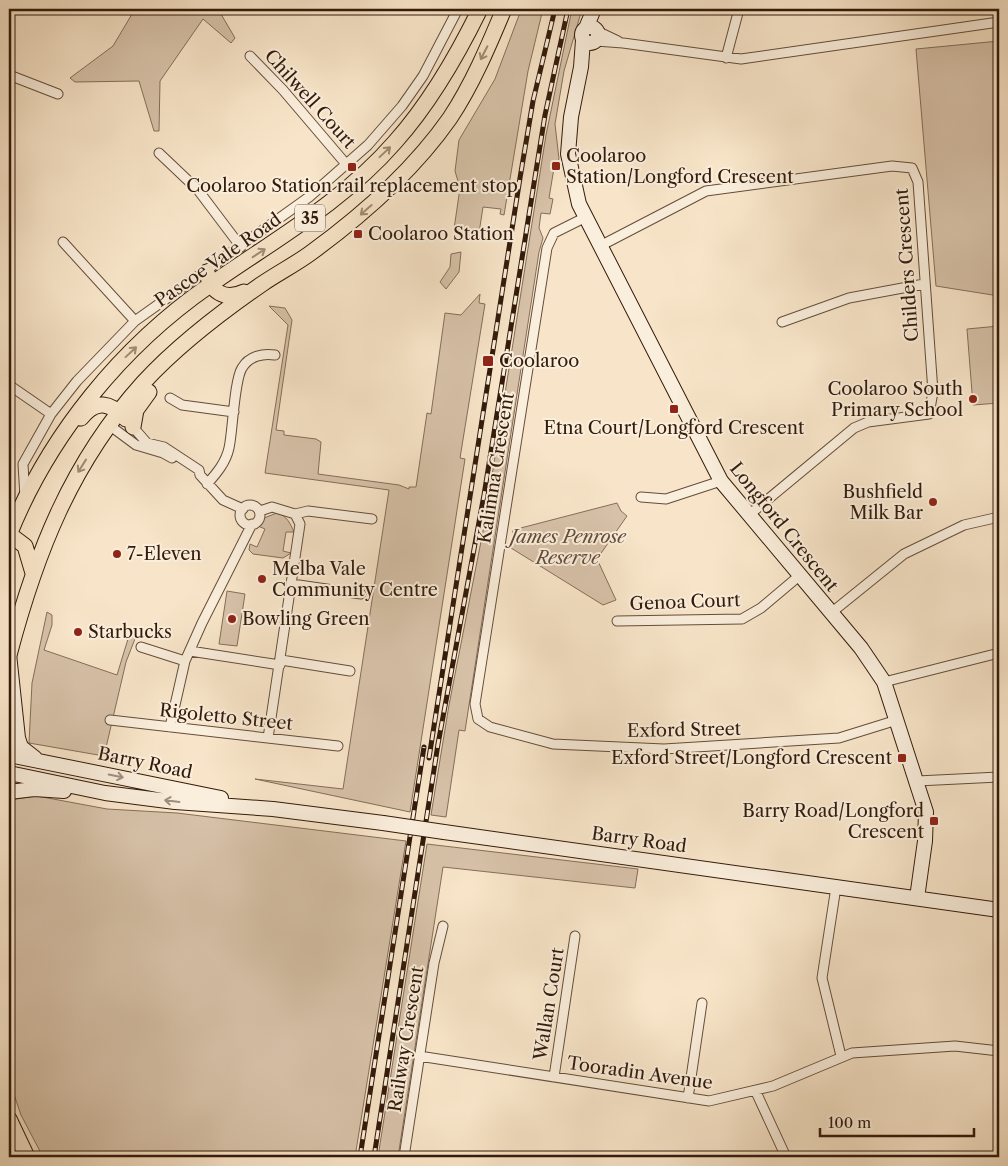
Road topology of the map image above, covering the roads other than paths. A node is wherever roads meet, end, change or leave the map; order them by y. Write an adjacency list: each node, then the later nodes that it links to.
1 (457, 9): 13 (street, Pascoe Vale Road)
2 (480, 9): 16 (main road, Pascoe Vale Road / 35, one-way to 2)
3 (504, 9): 21 (main road, 35, one-way to 21)
4 (595, 9): 7 (main road, Longford Crescent)
5 (739, 9): 9 (street)
6 (999, 22): 9 (street)
7 (592, 35): 9 (street); 15 (main road, Longford Crescent)
8 (250, 56): 13 (street, Chilwell Court)
9 (726, 58)
10 (9, 75): 11 (street)
11 (58, 94)
12 (159, 153): 18 (street)
13 (346, 164): 14 (street, Pascoe Vale Road)
14 (288, 213): 16 (street, Pascoe Vale Road); 18 (street, Pascoe Vale Road)
15 (586, 217): 19 (main road, Longford Crescent); 65 (street, Kalimna Crescent)
16 (310, 218): 20 (main road, Pascoe Vale Road / 35, one-way to 16)
17 (63, 242): 23 (street)
18 (241, 246): 20 (street, Pascoe Vale Road)
19 (600, 246): 22 (street, Childers Crescent); 38 (main road, Longford Crescent)
20 (208, 278): 21 (main road); 23 (street, Pascoe Vale Road); 28 (main road, Pascoe Vale Road / 35, one-way to 20)
21 (263, 283): 25 (main road, 35)
22 (924, 284): 24 (street); 45 (street, Childers Crescent)
23 (136, 321): 33 (street, Pascoe Vale Road)
24 (782, 322)
25 (206, 324): 31 (main road, 35); 35 (main road)
26 (275, 355): 32 (street)
27 (9, 385): 33 (street)
28 (97, 387): 30 (main road); 36 (main road, Pascoe Vale Road / 35)
29 (170, 398): 32 (street)
30 (95, 406): 31 (main road); 34 (main road); 36 (main road)
31 (119, 412): 34 (main road, 35); 35 (main road)
32 (234, 412): 39 (street)
33 (51, 414): 41 (street, Pascoe Vale Road)
34 (109, 425): 37 (street); 51 (main road, 35, one-way to 51)
35 (133, 427): 37 (street)
36 (56, 448): 41 (main road, Pascoe Vale Road / 35)
37 (200, 475): 39 (street)
38 (721, 482): 40 (street); 45 (main road, Longford Crescent)
39 (207, 484): 42 (street)
40 (641, 498)
41 (25, 501): 47 (main road, Pascoe Vale Road / 35)
42 (243, 508): 43 (street); 49 (street)
43 (260, 511): 44 (street); 49 (street)
44 (295, 514): 48 (street); 53 (street)
45 (749, 515): 52 (main road, Longford Crescent)
46 (999, 517): 55 (street)
47 (12, 518): 50 (main road, Pascoe Vale Road / 35)
48 (372, 519)
49 (252, 524): 58 (street)
50 (9, 534): 51 (main road)
51 (33, 573): 60 (main road, 35)
52 (799, 576): 55 (main road, Longford Crescent); 56 (street, Genoa Court)
53 (292, 584): 54 (street); 62 (street)
54 (362, 594)
55 (831, 613): 64 (main road, Longford Crescent)
56 (618, 621)
57 (141, 647): 61 (street)
58 (190, 651): 61 (street); 62 (street)
59 (999, 652): 64 (street)
60 (9, 655): 72 (main road)
61 (185, 661): 68 (street)
62 (281, 662): 63 (street); 69 (street)
63 (350, 671)
64 (884, 682): 67 (main road, Longford Crescent)
65 (476, 716): 67 (street, Exford Street)
66 (110, 720): 68 (street, Rigoletto Street)
67 (897, 720): 75 (main road, Longford Crescent)
68 (170, 727): 69 (street, Rigoletto Street)
69 (268, 738): 70 (street, Rigoletto Street)
70 (338, 746)
71 (9, 754): 72 (main road, Barry Road)
72 (35, 758): 78 (main road, Barry Road, one-way to 78)
73 (9, 772): 77 (main road, Barry Road)
74 (999, 777): 75 (street)
75 (917, 781): 80 (main road, Longford Crescent)
76 (9, 792): 77 (main road)
77 (105, 793): 78 (main road, Barry Road, one-way to 77)
78 (273, 809): 79 (main road, Barry Road, bridge)
79 (836, 887): 80 (main road, Barry Road); 87 (street)
80 (917, 898): 81 (main road, Barry Road)
81 (999, 910)
82 (443, 926): 86 (street, Railway Crescent)
83 (575, 936): 88 (street, Wallan Court)
84 (702, 1003): 90 (street)
85 (999, 1050): 87 (street, Tooradin Avenue)
86 (419, 1056): 88 (street, Tooradin Avenue); 93 (street, Railway Crescent)
87 (841, 1056): 89 (street, Tooradin Avenue)
88 (554, 1077): 90 (street, Tooradin Avenue)
89 (756, 1092): 90 (street, Tooradin Avenue); 94 (street)
90 (688, 1098)
91 (9, 1119): 92 (main road)
92 (27, 1157)
93 (404, 1157)
94 (786, 1157)

